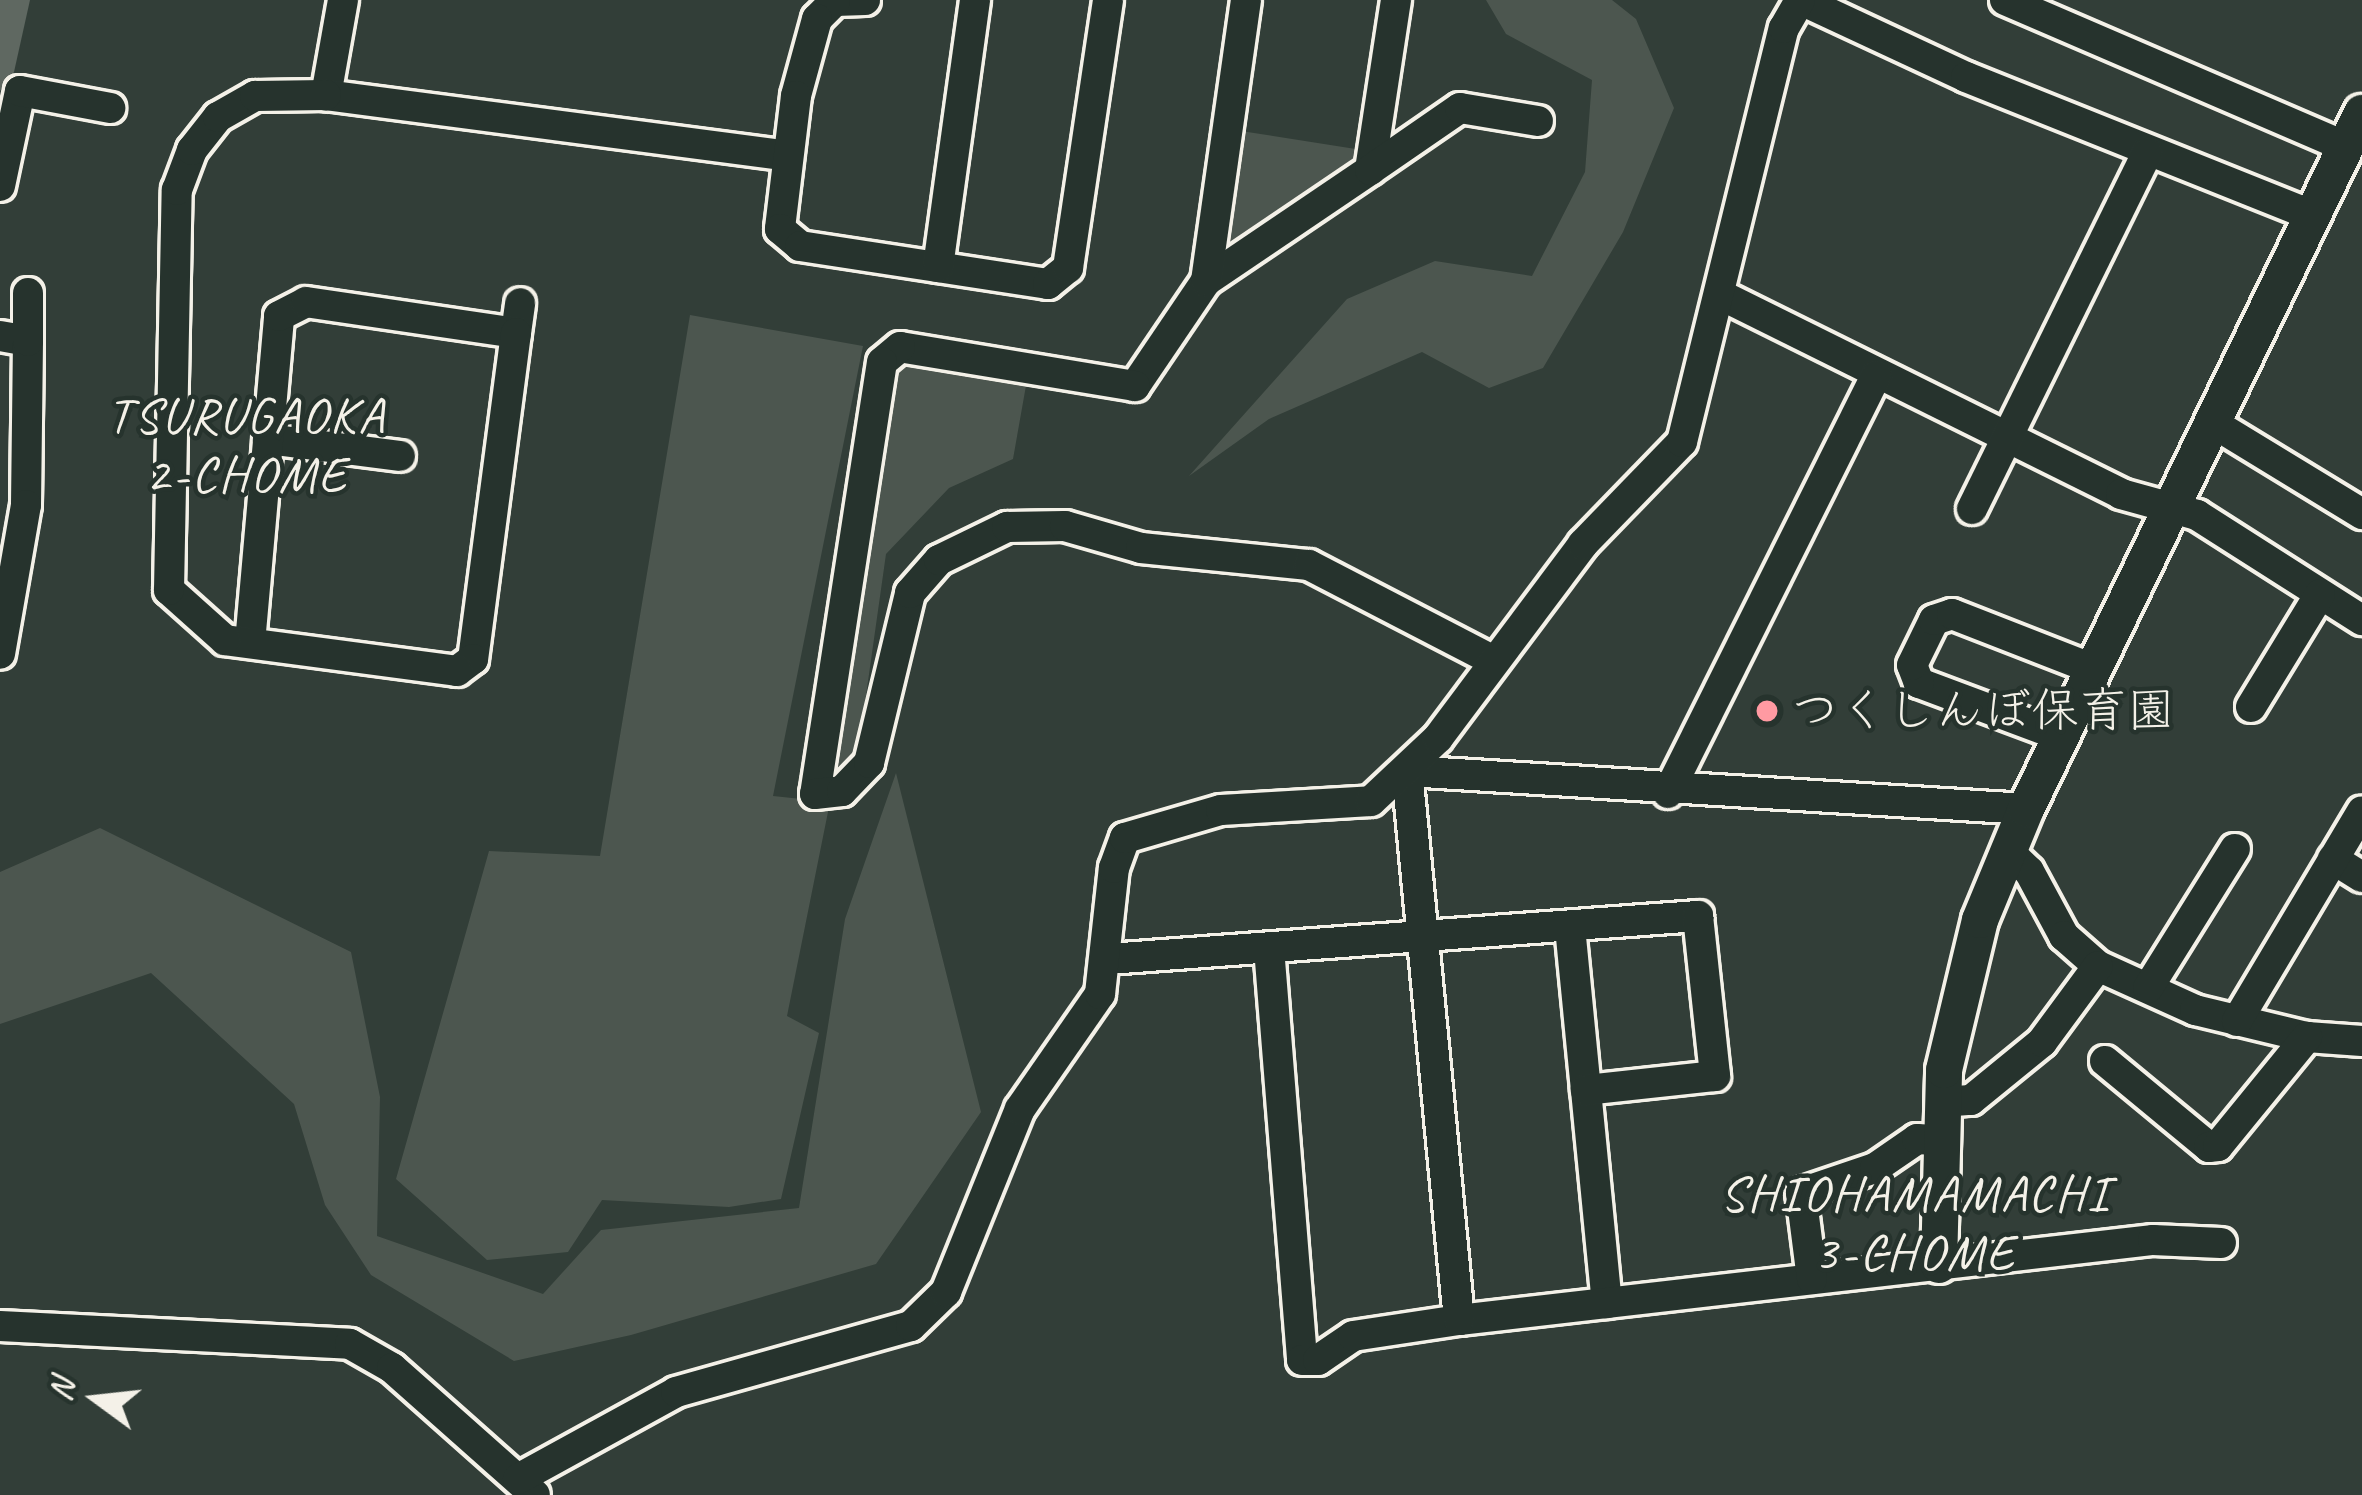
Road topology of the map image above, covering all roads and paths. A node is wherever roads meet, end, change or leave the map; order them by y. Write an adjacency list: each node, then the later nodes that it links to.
1 (343, 0): 9 (street)
2 (865, 0): 15 (street)
3 (974, 0): 19 (street)
4 (1108, 0): 19 (street)
5 (1246, 0): 20 (street)
6 (1396, 0): 16 (street)
7 (1801, 0): 14 (street); 22 (street)
8 (2005, 0): 13 (street)
9 (326, 95): 15 (street); 34 (street)
10 (110, 108): 17 (street)
11 (2362, 113): 13 (street)
12 (1538, 121): 16 (street)
13 (2346, 147): 18 (street)
14 (2147, 153): 18 (street); 26 (street)
15 (787, 156): 19 (street)
16 (1370, 170): 20 (street)
17 (0, 186)
18 (2314, 216): 25 (street)
19 (938, 267)
20 (1206, 281): 36 (street)
21 (28, 293): 23 (street)
22 (1723, 296): 24 (street); 36 (street)
23 (14, 338): 35 (street)
24 (1876, 375): 26 (street); 41 (street)
25 (2213, 423): 29 (street); 31 (street)
26 (2007, 437): 29 (street); 30 (street)
27 (268, 439): 28 (street); 34 (street); 34 (street)
28 (400, 457)
29 (2171, 507): 32 (street); 37 (street)
30 (1972, 509)
31 (2362, 514)
32 (2320, 594): 33 (street); 38 (street)
33 (2362, 620)
34 (250, 644)
35 (0, 654)
36 (1492, 660): 40 (street)
37 (2093, 669): 39 (street); 39 (street)
38 (2251, 707)
39 (2061, 736): 42 (street)
40 (1407, 771): 41 (street); 49 (street); 51 (street)
41 (1668, 793): 42 (street)
42 (2026, 809): 45 (street)
43 (2362, 811): 46 (street)
44 (2235, 849): 53 (street)
45 (2007, 850): 52 (street); 59 (street)
46 (2333, 859): 47 (street); 54 (street)
47 (2362, 877)
48 (1570, 927): 49 (street); 58 (street); 58 (street)
49 (1424, 937): 50 (street); 65 (street)
50 (1269, 948): 51 (street); 65 (street)
51 (1108, 959): 67 (street)
52 (2098, 966): 53 (street); 59 (street)
53 (2148, 988): 54 (street)
54 (2237, 1021): 55 (street)
55 (2306, 1037): 56 (street); 57 (street)
56 (2360, 1038)
57 (2105, 1060)
58 (1586, 1090): 64 (street)
59 (1941, 1102): 60 (street)
60 (1939, 1140): 62 (street); 63 (street)
61 (2221, 1243): 62 (street)
62 (1939, 1265): 63 (street)
63 (1813, 1279): 64 (street)
64 (1606, 1303): 65 (street)
65 (1459, 1320)
66 (0, 1325): 67 (street)
67 (527, 1487)

